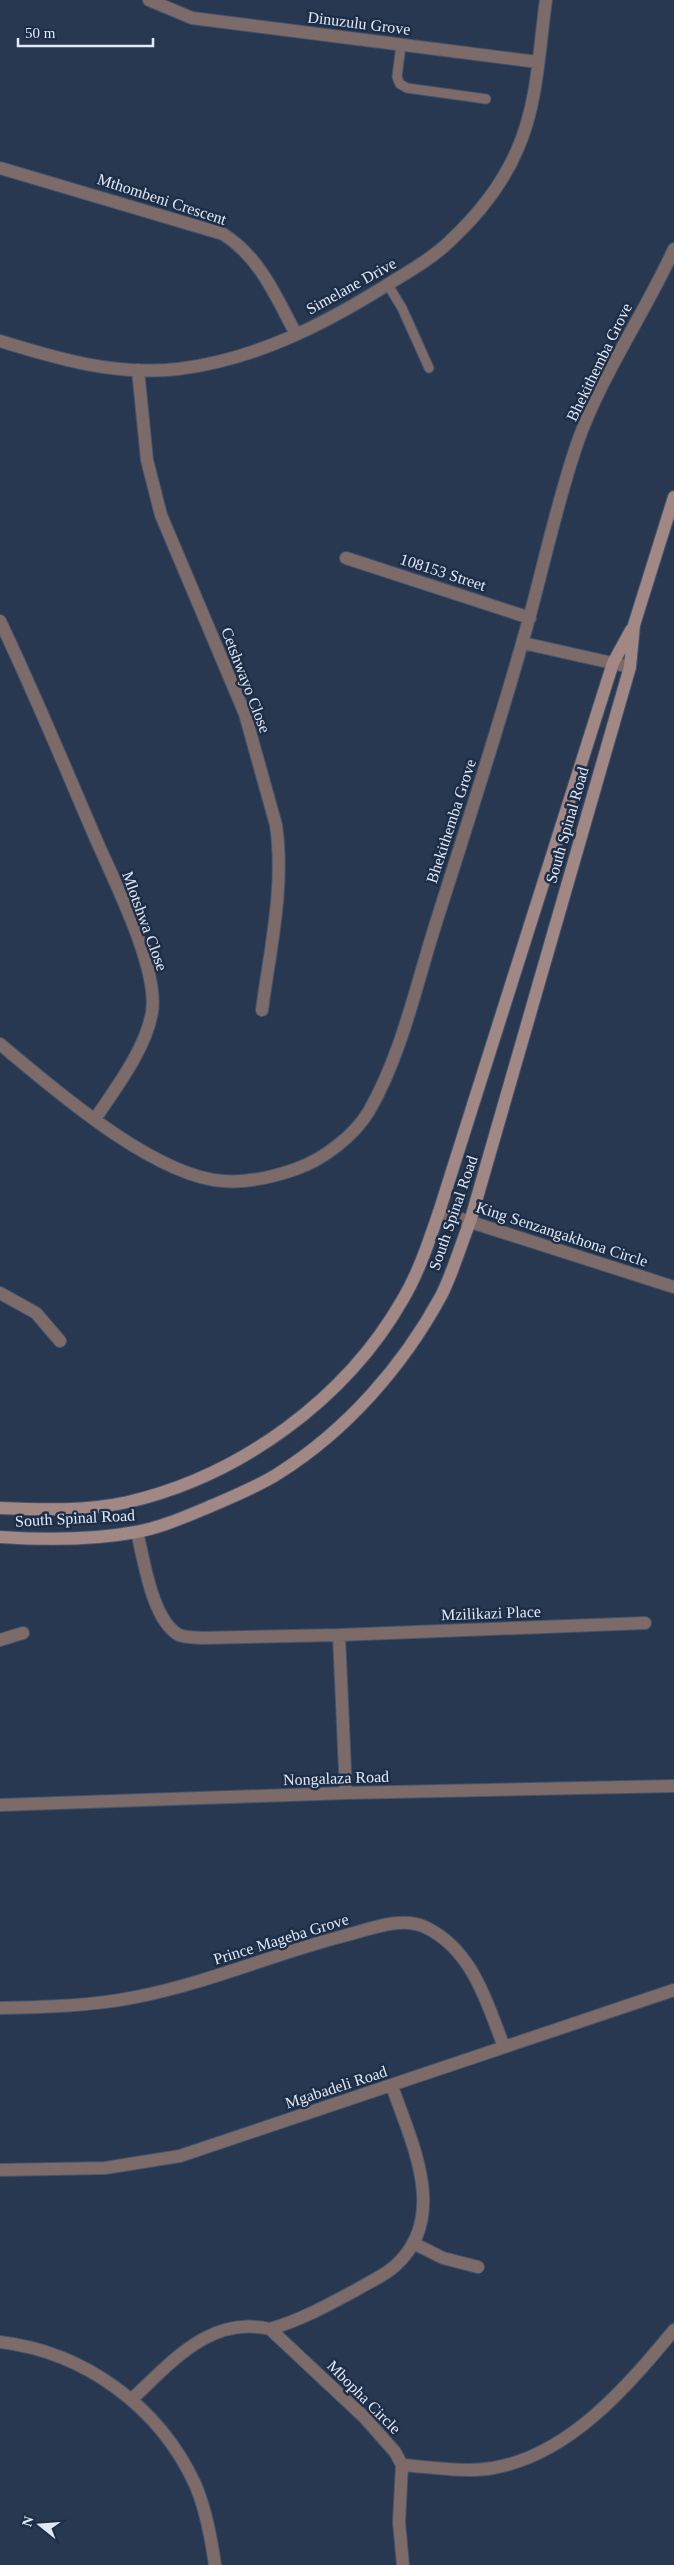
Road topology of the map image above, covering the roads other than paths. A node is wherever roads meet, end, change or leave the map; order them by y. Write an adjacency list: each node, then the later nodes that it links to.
1 (149, 0): 3 (street, Dinuzulu Grove)
2 (546, 0): 4 (street, Simelane Drive)
3 (401, 45): 4 (street, Dinuzulu Grove); 5 (lane)
4 (538, 62): 8 (street, Simelane Drive)
5 (486, 99)
6 (0, 168): 9 (street, Mthombeni Crescent)
7 (674, 250): 15 (street, Bhekithemba Grove)
8 (388, 285): 9 (street, Simelane Drive); 11 (lane)
9 (296, 334): 12 (street, Simelane Drive)
10 (0, 342): 12 (street, Simelane Drive)
11 (429, 368)
12 (138, 370): 21 (street, Cetshwayo Close)
13 (674, 497): 17 (street, South Spinal Road)
14 (346, 558): 15 (street, 108153 Street)
15 (530, 618): 18 (street, Bhekithemba Grove)
16 (0, 621): 23 (street, Mlotshwa Close)
17 (634, 625): 19 (street, South Spinal Road); 20 (street, South Spinal Road)
18 (523, 643): 19 (street); 23 (street, Bhekithemba Grove)
19 (613, 663): 20 (street); 24 (street, South Spinal Road)
20 (630, 667): 25 (street, South Spinal Road)
21 (262, 1010)
22 (0, 1044): 23 (street)
23 (95, 1119)
24 (439, 1212): 25 (street, King Senzangakhona Circle); 29 (street, South Spinal Road)
25 (470, 1222): 26 (street, King Senzangakhona Circle); 30 (street, South Spinal Road)
26 (674, 1287)
27 (0, 1293): 28 (street)
28 (60, 1341)
29 (0, 1508)
30 (137, 1532): 31 (street, South Spinal Road); 34 (street, Mzilikazi Place)
31 (0, 1537)
32 (645, 1623): 34 (street, Mzilikazi Place)
33 (23, 1633): 35 (street)
34 (339, 1635): 37 (street)
35 (0, 1640)
36 (674, 1786): 37 (street, Nongalaza Road)
37 (346, 1793): 38 (street, Nongalaza Road)
38 (0, 1805)
39 (674, 1990): 41 (street, Mgabadeli Road)
40 (0, 2008): 41 (street, Prince Mageba Grove)
41 (504, 2047): 42 (street, Mgabadeli Road)
42 (392, 2086): 43 (street, Mgabadeli Road); 44 (street)
43 (0, 2170)
44 (414, 2242): 45 (street); 46 (street)
45 (478, 2267)
46 (270, 2329): 49 (street); 50 (street, Mbopha Circle)
47 (674, 2330): 50 (street)
48 (0, 2342): 49 (street)
49 (132, 2399): 51 (street)
50 (402, 2465): 52 (street)
51 (215, 2565)
52 (403, 2565)

